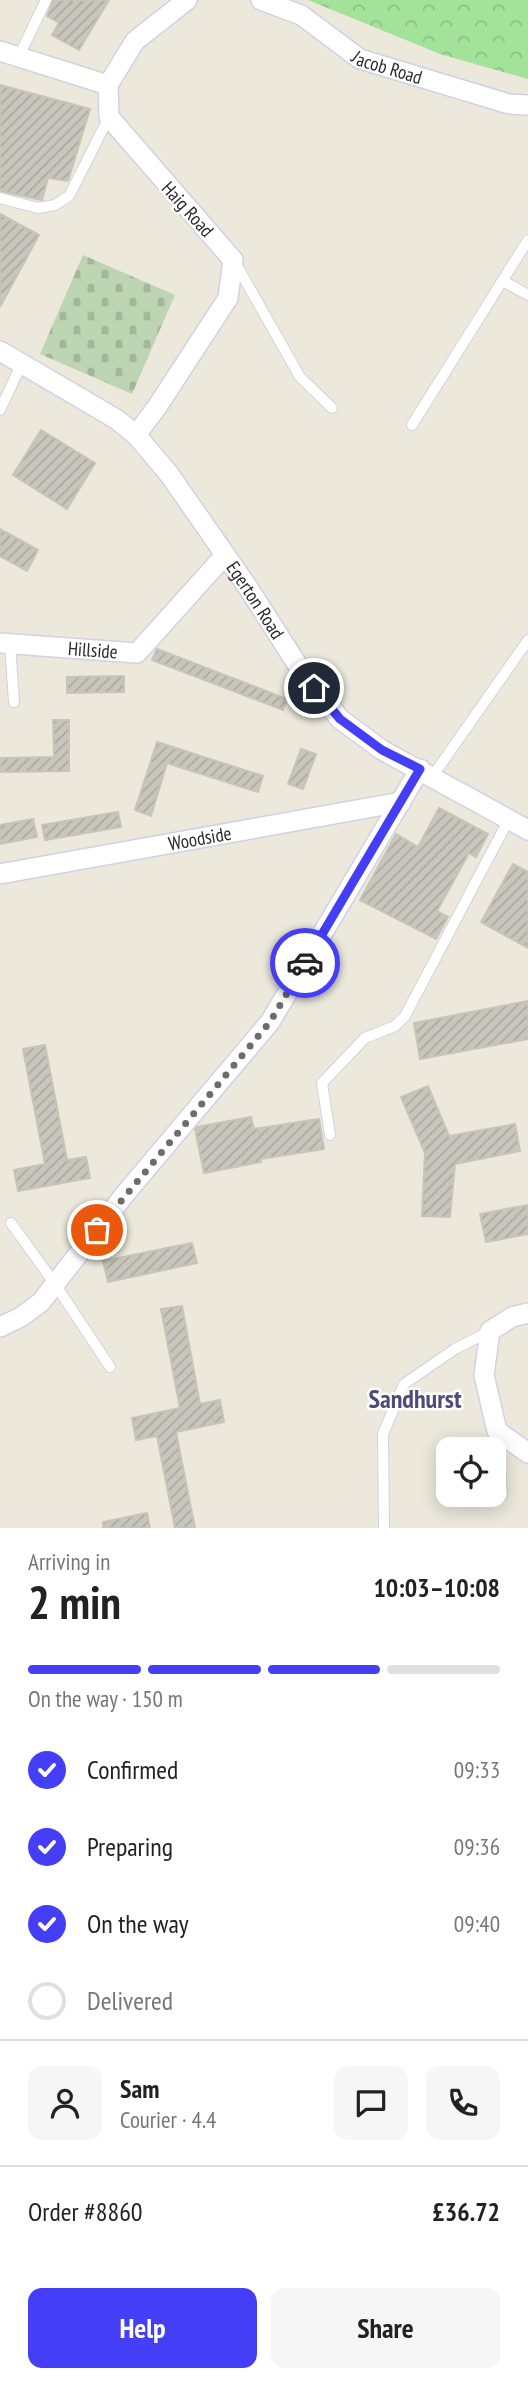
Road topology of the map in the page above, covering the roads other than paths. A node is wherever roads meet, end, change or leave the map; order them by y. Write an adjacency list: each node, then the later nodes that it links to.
1 (46, 0): 4 (lane)
2 (187, 0): 5 (street)
3 (261, 0): 6 (street, Jacob Road)
4 (9, 53): 5 (street)
5 (108, 85): 7 (street)
6 (528, 105)
7 (109, 117): 8 (lane); 10 (street, Haig Road)
8 (0, 198)
9 (528, 240): 11 (lane)
10 (233, 260): 15 (lane); 18 (street)
11 (502, 281): 12 (lane); 17 (lane)
12 (528, 295)
13 (0, 351): 14 (street, Egerton Road)
14 (22, 363): 16 (lane); 18 (street, Egerton Road)
15 (332, 408)
16 (0, 410)
17 (412, 425)
18 (136, 435): 19 (street, Egerton Road)
19 (225, 555): 21 (street, Hillside); 23 (street, Egerton Road)
20 (528, 640): 23 (lane)
21 (5, 644): 22 (lane)
22 (14, 702)
23 (426, 773): 24 (street); 25 (street, Egerton Road)
24 (401, 802): 27 (street, Woodside); 30 (street)
25 (509, 819): 26 (street, Egerton Road); 28 (lane)
26 (528, 830)
27 (0, 874)
28 (330, 1135)
29 (11, 1223): 30 (lane)
30 (55, 1284): 32 (street); 34 (lane)
31 (528, 1313): 33 (street)
32 (0, 1326)
33 (491, 1331): 35 (street); 38 (lane)
34 (110, 1367)
35 (497, 1431): 36 (lane); 37 (street)
36 (497, 1437)
37 (528, 1452)
38 (384, 1528)

